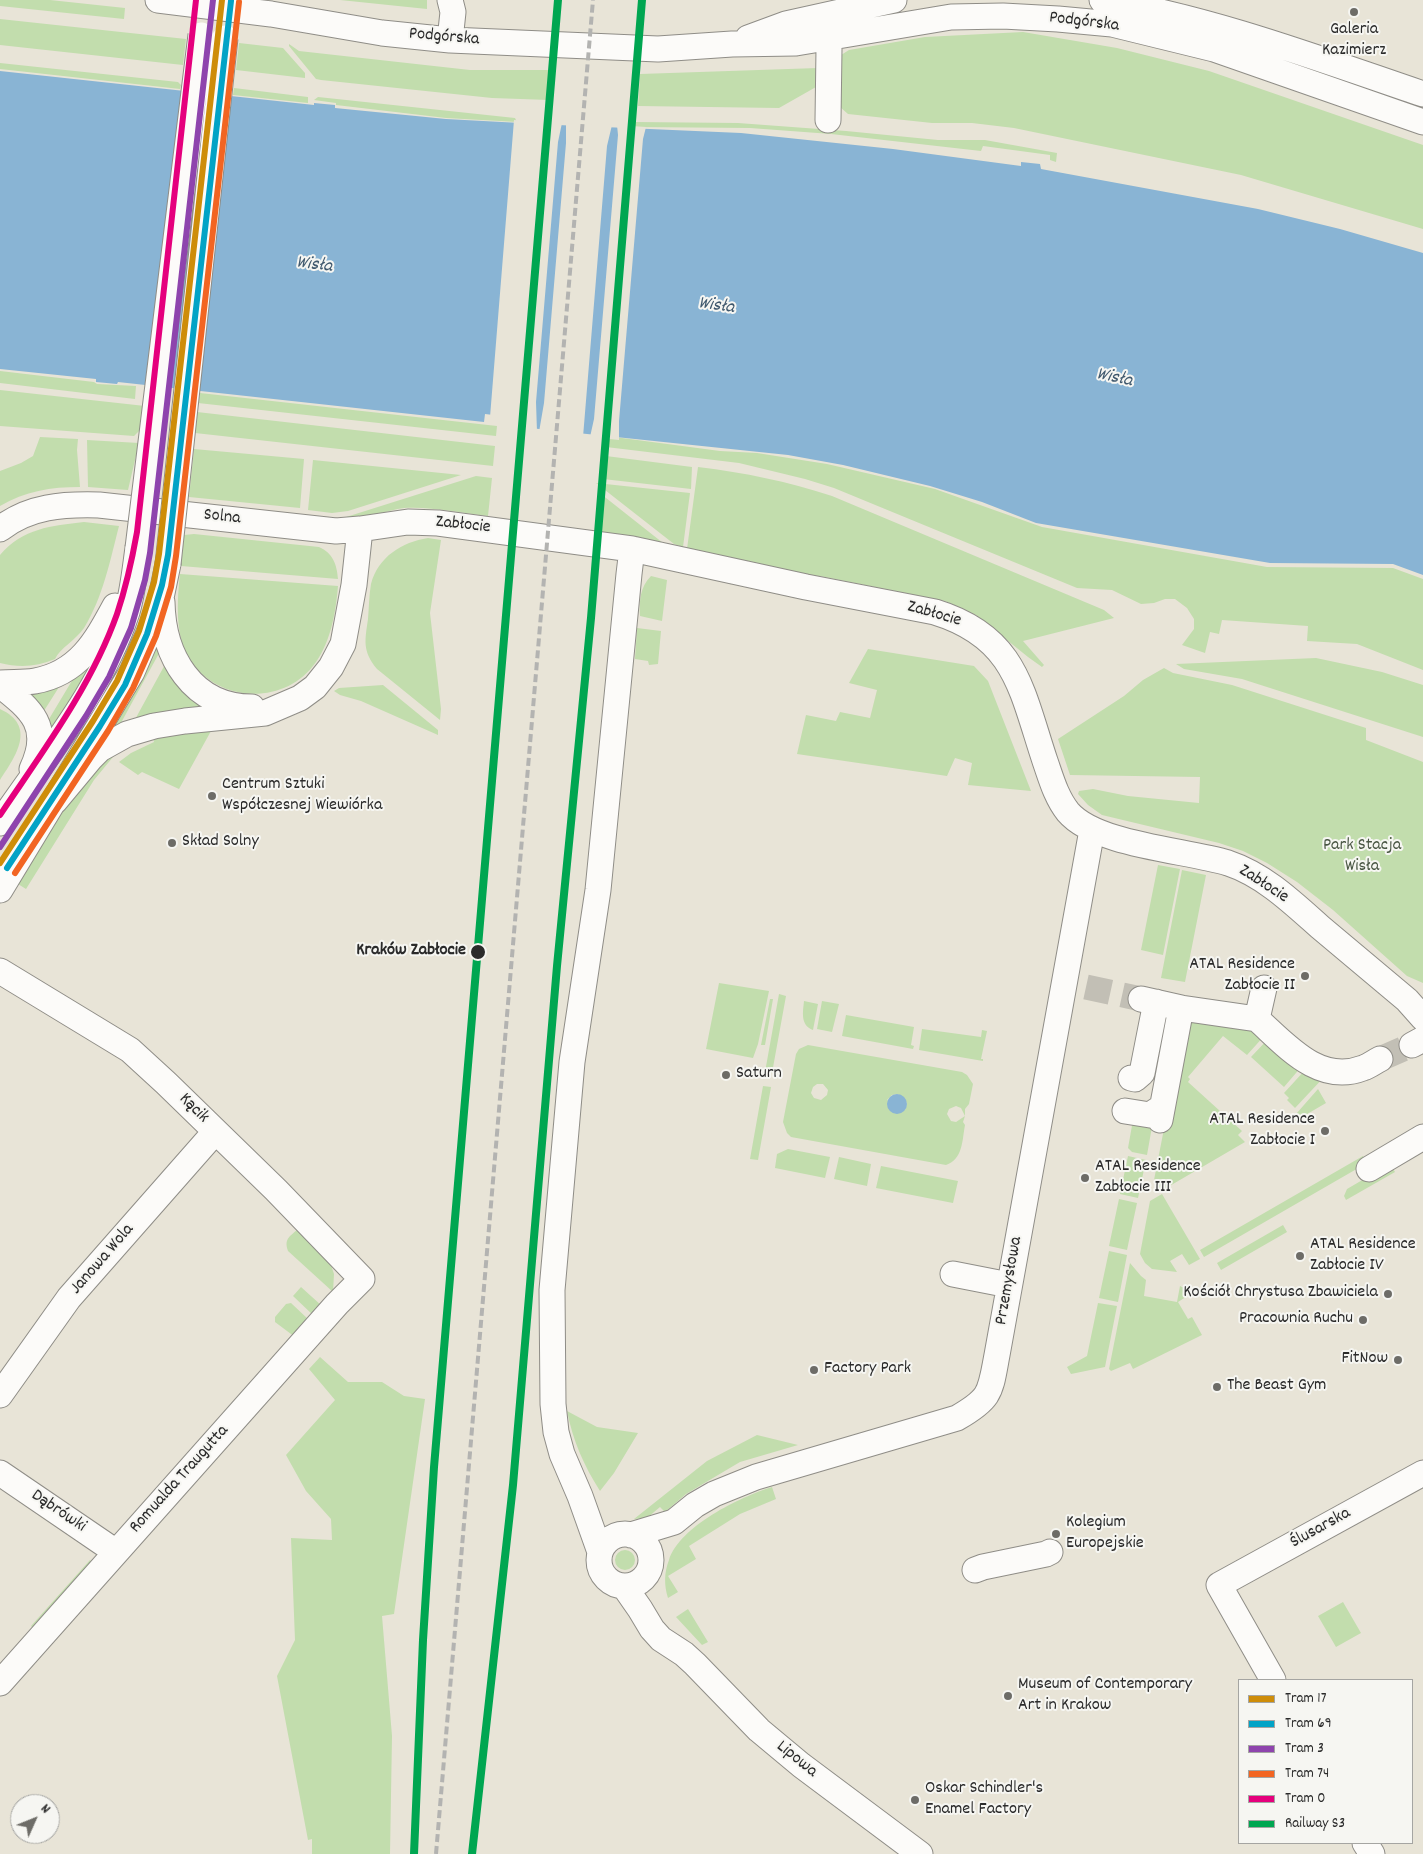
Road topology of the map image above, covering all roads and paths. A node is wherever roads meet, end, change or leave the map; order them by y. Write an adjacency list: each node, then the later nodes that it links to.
1 (158, 0): 5 (street, Podgórska)
2 (450, 0): 9 (street)
3 (894, 0): 10 (street, Podgórska)
4 (1102, 0): 11 (street, Podgórska)
5 (218, 4): 7 (street); 9 (street, Podgórska)
6 (951, 6): 8 (street, Podgórska); 13 (street, Podgórska)
7 (213, 36): 17 (street, bridge); 18 (street, bridge)
8 (826, 37): 10 (street, Podgórska); 12 (street)
9 (450, 40): 10 (street, Podgórska)
10 (732, 44)
11 (1423, 94)
12 (828, 120)
13 (1423, 122)
14 (0, 529): 15 (street, Solna)
15 (360, 529): 16 (street, Zabłocie); 20 (street)
16 (632, 549): 24 (street, Zabłocie); 44 (street)
17 (137, 557): 19 (street); 21 (street)
18 (162, 593): 20 (street); 22 (street)
19 (0, 684): 21 (street)
20 (291, 702): 22 (street)
21 (25, 786): 23 (street)
22 (54, 801): 25 (street)
23 (0, 824)
24 (1092, 830): 29 (street, Zabłocie); 39 (street, Przemysłowa)
25 (0, 890)
26 (0, 971): 34 (street, Kącik)
27 (1264, 988): 30 (street)
28 (1181, 1008): 30 (street); 32 (street); 33 (street)
29 (1423, 1018)
30 (1257, 1019): 31 (street)
31 (1380, 1059)
32 (1132, 1078)
33 (1125, 1111)
34 (215, 1132): 38 (street, Kącik); 40 (street, Janowa Wola)
35 (1423, 1137): 36 (street)
36 (1369, 1169)
37 (952, 1274): 39 (street)
38 (362, 1279): 45 (street, Romualda Traugutta)
39 (1009, 1285): 43 (street, Przemysłowa)
40 (0, 1395)
41 (0, 1473): 45 (street, Dąbrówki)
42 (1423, 1473): 51 (street, Ślusarska)
43 (674, 1522): 44 (street, Przemysłowa); 47 (street, Przemysłowa)
44 (616, 1541): 47 (street); 49 (street)
45 (116, 1552): 52 (street, Romualda Traugutta)
46 (1050, 1552): 48 (street)
47 (650, 1567): 49 (street); 50 (street, Lipowa)
48 (975, 1570)
49 (624, 1586): 50 (street, Lipowa)
50 (684, 1654): 53 (street, Lipowa)
51 (1272, 1679)
52 (0, 1683)
53 (920, 1854)

